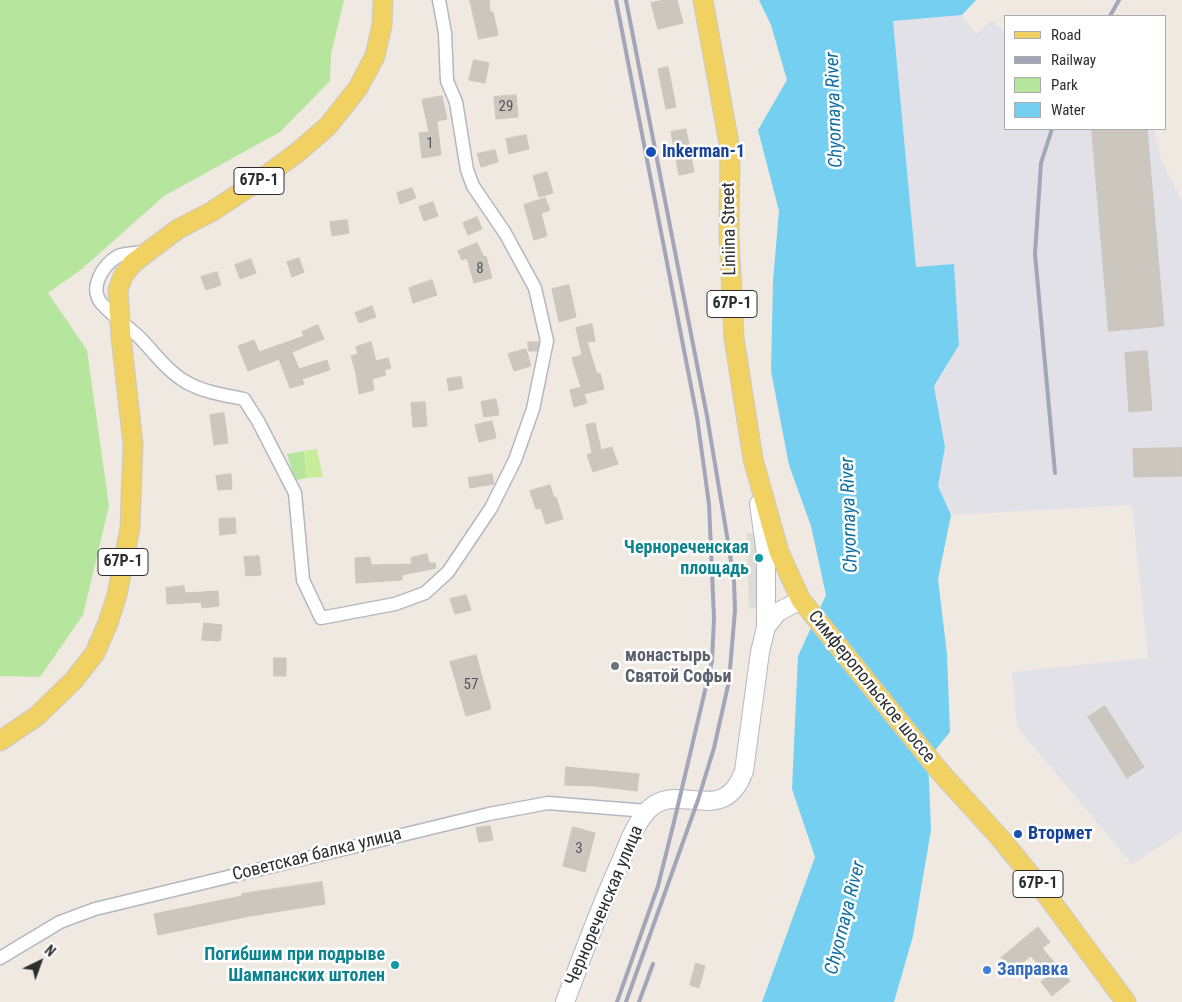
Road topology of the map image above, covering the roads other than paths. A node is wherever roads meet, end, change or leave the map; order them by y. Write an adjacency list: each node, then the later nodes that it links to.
1 (383, 0): 4 (main road, 67Р-1)
2 (439, 0): 4 (street)
3 (703, 0): 5 (main road, Liniina Street / 67Р-1)
4 (121, 328): 8 (main road, 67Р-1)
5 (752, 459): 6 (main road, Liniina Street / 67Р-1); 7 (main road)
6 (807, 607): 7 (main road); 12 (main road, Симферопольское шоссе / 67Р-1)
7 (766, 627): 9 (main road)
8 (0, 740)
9 (647, 811): 10 (street, Советская балка улица); 11 (main road, Чернореченская улица)
10 (0, 958)
11 (565, 1002)
12 (1126, 1002)

